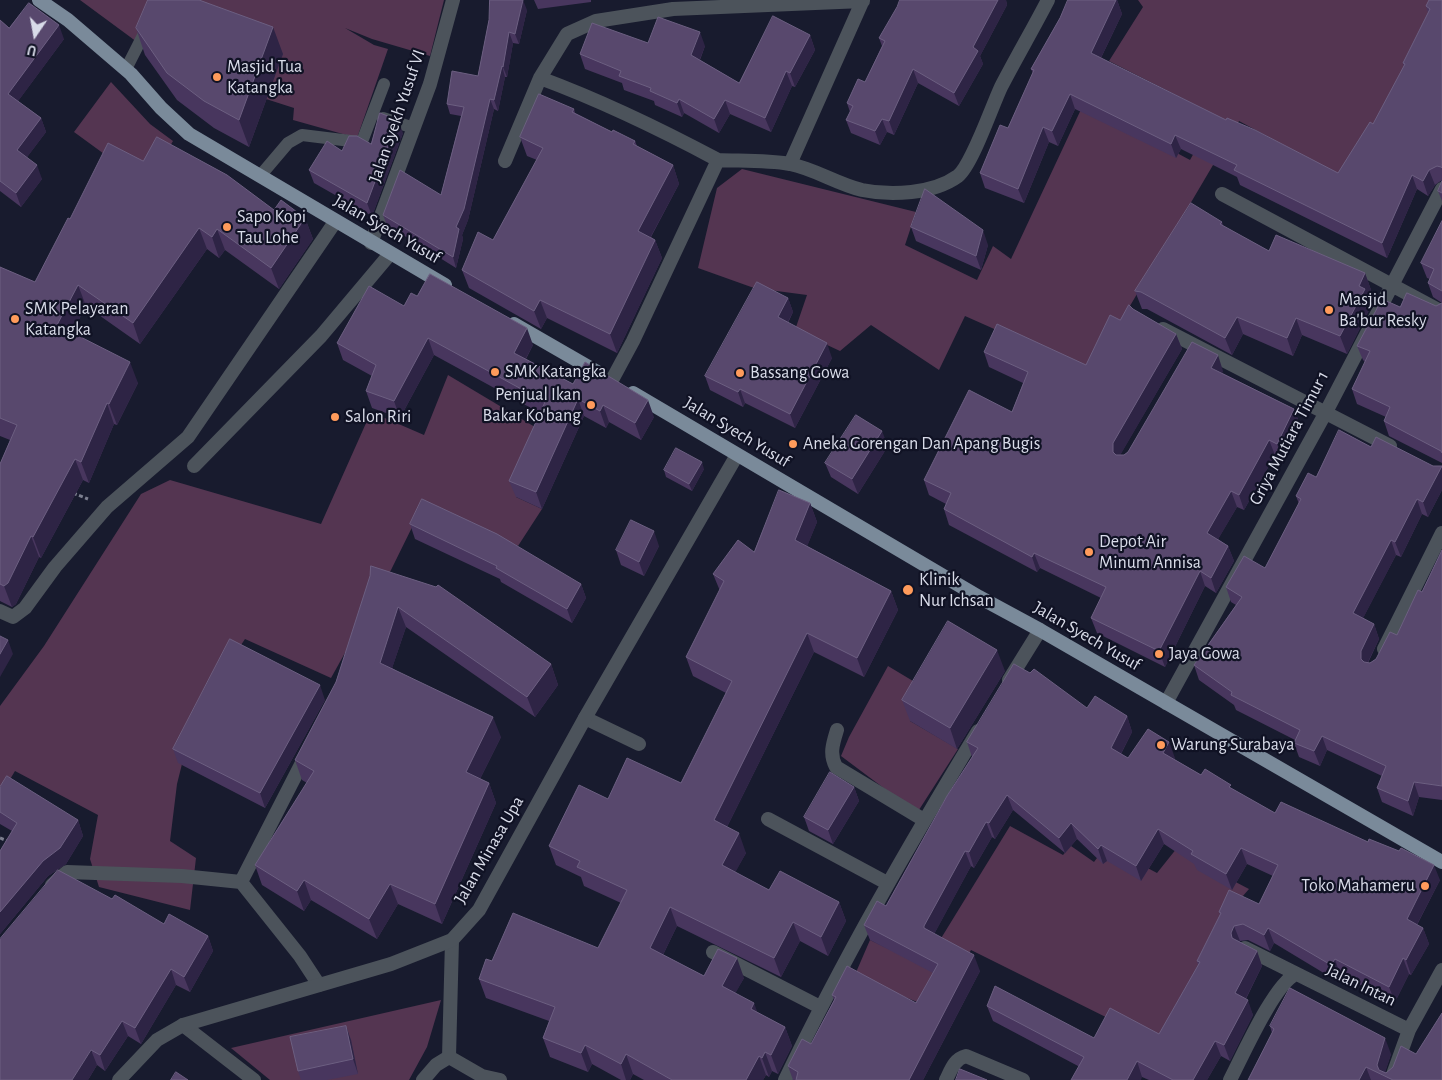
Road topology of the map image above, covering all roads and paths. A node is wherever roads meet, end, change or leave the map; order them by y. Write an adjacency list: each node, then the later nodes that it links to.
1 (39, 0): 6 (main road, Jalan Syech Yusuf)
2 (161, 0): 6 (lane)
3 (453, 0): 10 (street, Jalan Syekh Yusuf VI)
4 (863, 0): 7 (street); 13 (street)
5 (1048, 0): 13 (street)
6 (126, 69): 14 (main road, Jalan Syech Yusuf)
7 (540, 78): 11 (street); 12 (street)
8 (384, 84): 9 (lane)
9 (373, 114): 10 (lane); 14 (lane)
10 (414, 128): 18 (street, Jalan Syekh Yusuf VI)
11 (718, 160): 13 (street); 25 (street)
12 (505, 161)
13 (790, 164)
14 (260, 176): 17 (main road, Jalan Syech Yusuf)
15 (1442, 189): 20 (street, Griya Mutiara Timur 1)
16 (1222, 194): 20 (street)
17 (335, 222): 18 (main road, Jalan Syech Yusuf); 31 (street)
18 (371, 243): 19 (main road, Jalan Syech Yusuf)
19 (390, 254): 21 (main road, Jalan Syech Yusuf); 29 (street)
20 (1391, 285): 22 (street); 26 (street, Griya Mutiara Timur 1)
21 (458, 293)
22 (1442, 312)
23 (501, 317): 25 (main road, Jalan Syech Yusuf)
24 (1151, 322): 26 (street)
25 (612, 380): 28 (main road, Jalan Syech Yusuf)
26 (1326, 412): 27 (street); 37 (street, Griya Mutiara Timur 1)
27 (1400, 452)
28 (737, 455): 34 (main road, Jalan Syech Yusuf); 38 (street, Jalan Minasa Upa)
29 (194, 466)
30 (71, 492): 31 (path)
31 (107, 508): 33 (street)
32 (1442, 534): 35 (street)
33 (0, 612)
34 (1040, 630): 36 (street); 37 (main road, Jalan Syech Yusuf)
35 (1378, 661)
36 (1004, 688)
37 (1166, 703): 47 (main road, Jalan Syech Yusuf)
38 (585, 718): 42 (street); 51 (street, Jalan Minasa Upa)
39 (984, 722): 44 (street)
40 (837, 730): 44 (street)
41 (312, 743): 48 (street)
42 (639, 744)
43 (768, 819): 49 (street)
44 (924, 820): 49 (street)
45 (0, 838): 46 (path)
46 (18, 845)
47 (1442, 862)
48 (241, 882): 50 (street); 56 (street)
49 (887, 884): 57 (street)
50 (42, 897)
51 (452, 940): 56 (street, Jalan Minasa Upa); 60 (street)
52 (1245, 948): 55 (street, Jalan Intan)
53 (713, 952): 57 (street)
54 (1442, 970): 59 (street)
55 (1296, 974): 59 (street, Jalan Intan); 68 (street)
56 (320, 985): 58 (street, Jalan Minasa Upa)
57 (820, 1007): 65 (street)
58 (183, 1025): 61 (street, Jalan Minasa Upa); 62 (street)
59 (1409, 1030): 69 (street)
60 (449, 1058): 63 (street); 64 (street)
61 (119, 1080)
62 (254, 1080)
63 (423, 1080)
64 (500, 1080)
65 (785, 1080)
66 (946, 1080): 67 (street)
67 (1023, 1080)
68 (1230, 1080)
69 (1391, 1080)

